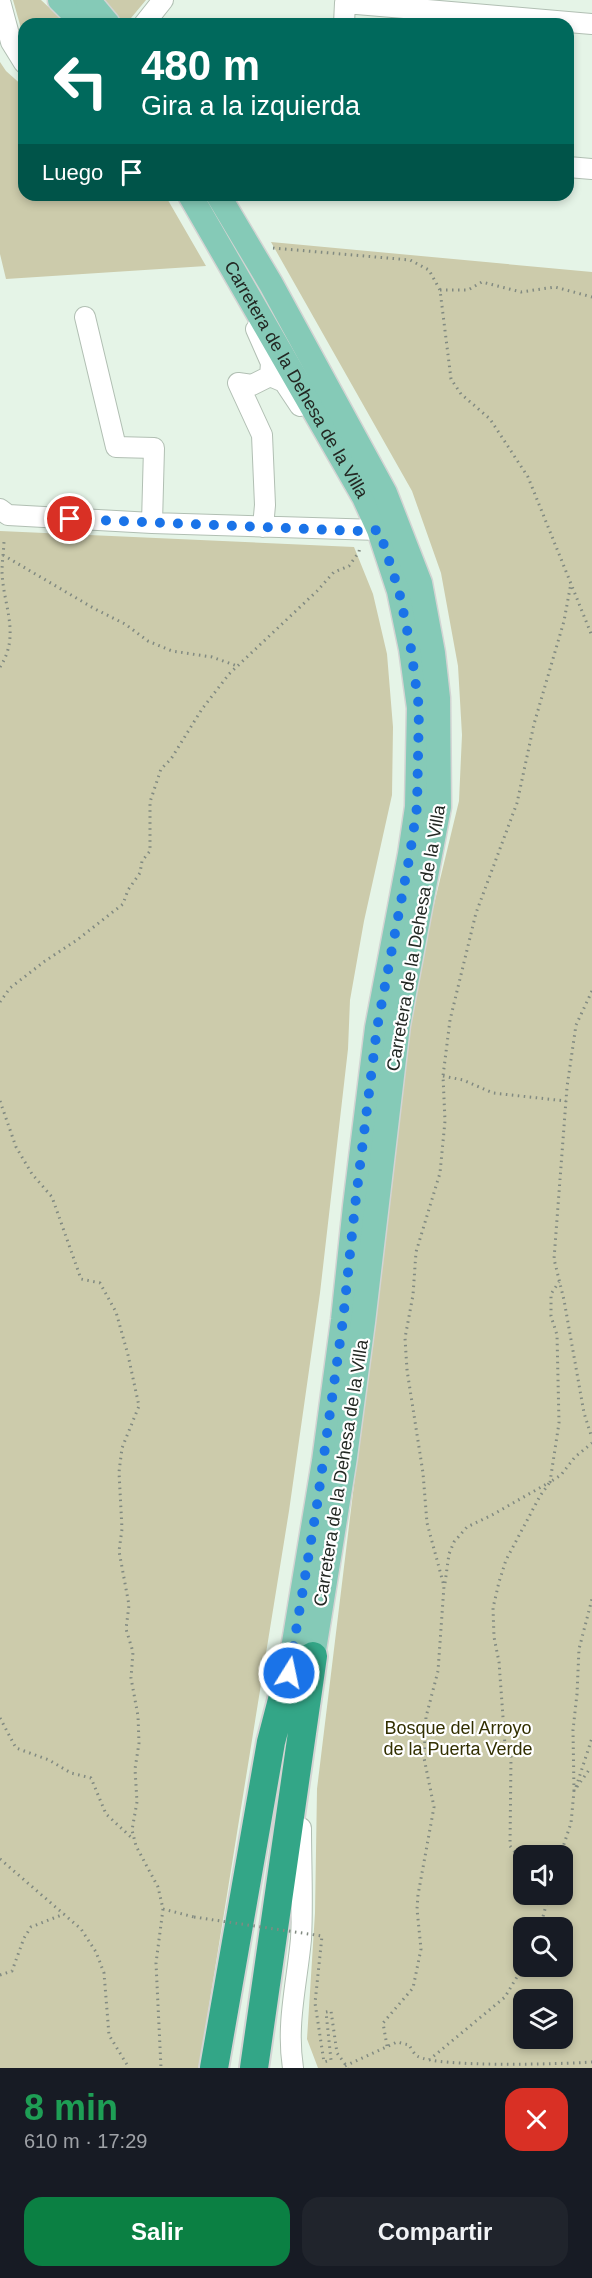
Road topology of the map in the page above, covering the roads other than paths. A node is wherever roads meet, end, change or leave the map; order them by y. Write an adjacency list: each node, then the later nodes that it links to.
1 (60, 0): 6 (main road)
2 (88, 0): 7 (main road)
3 (162, 0): 8 (street)
4 (0, 2): 13 (street)
5 (469, 13): 9 (street); 10 (street)
6 (78, 18)
7 (103, 18)
8 (148, 18)
9 (344, 18)
10 (525, 18)
11 (574, 22): 12 (street)
12 (592, 24)
13 (18, 53)
14 (574, 168): 15 (street)
15 (592, 169)
16 (193, 201): 18 (main road, Carretera de la Dehesa de la Villa)
17 (222, 201): 26 (main road, Carretera de la Dehesa de la Villa)
18 (223, 253): 20 (street); 21 (main road, Carretera de la Dehesa de la Villa)
19 (85, 317): 23 (street)
20 (270, 376): 21 (street); 24 (street)
21 (364, 497): 25 (main road, Carretera de la Dehesa de la Villa)
22 (0, 509): 23 (street)
23 (152, 523): 24 (street)
24 (263, 528): 25 (street)
25 (370, 537): 27 (main road, Carretera de la Dehesa de la Villa)
26 (313, 1656): 28 (highway); 31 (highway)
27 (289, 1673): 29 (highway); 30 (highway)
28 (301, 1828): 32 (highway); 33 (street)
29 (214, 2068)
30 (234, 2068)
31 (254, 2068)
32 (267, 2068)
33 (293, 2068)

